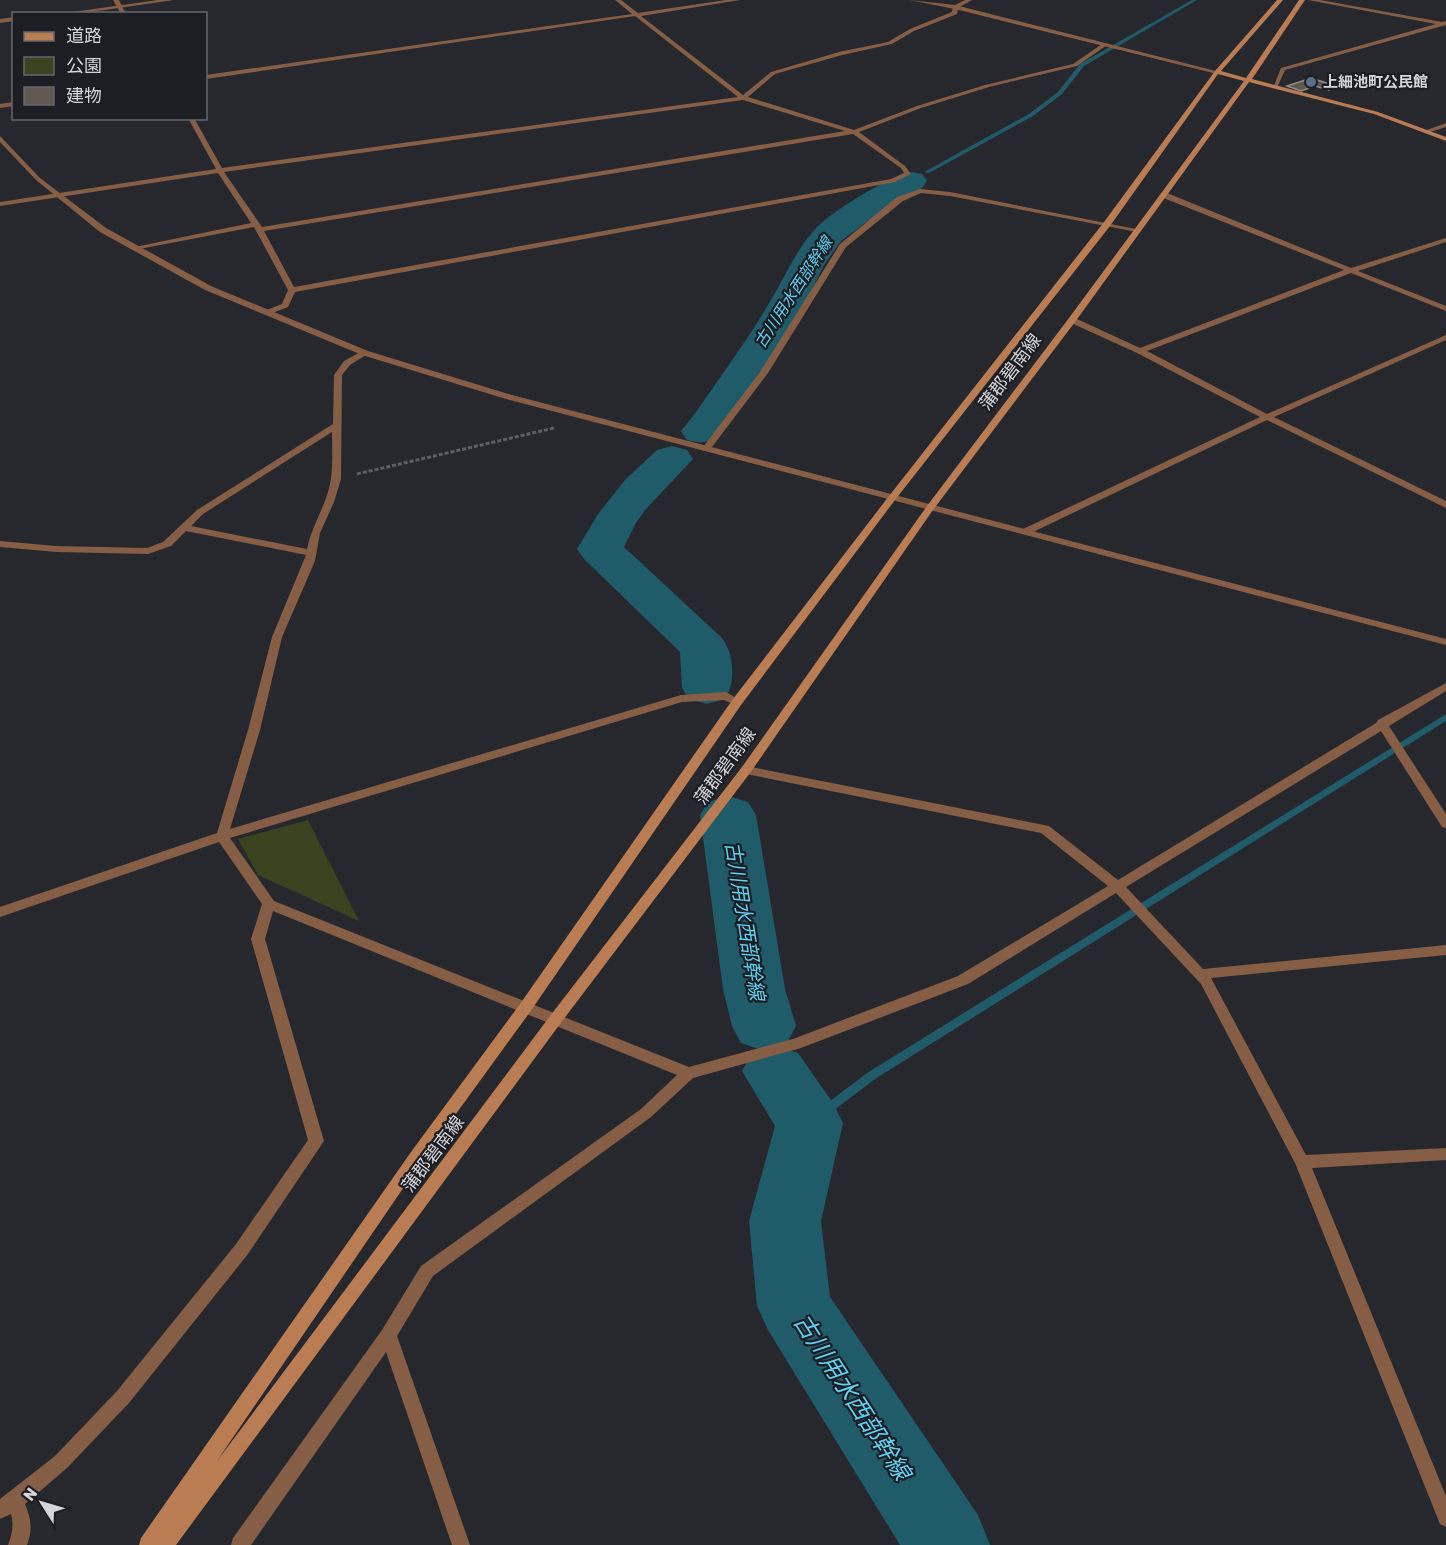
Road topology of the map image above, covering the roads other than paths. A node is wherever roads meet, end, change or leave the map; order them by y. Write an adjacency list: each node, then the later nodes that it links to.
1 (171, 0): 9 (street)
2 (618, 0): 12 (street)
3 (737, 0): 12 (street)
4 (912, 0): 10 (street)
5 (969, 0): 10 (street)
6 (1280, 0): 15 (main road, 蒲郡碧南線)
7 (1302, 0): 17 (main road, 蒲郡碧南線)
8 (1311, 0): 13 (street)
9 (118, 3): 11 (street)
10 (956, 7): 14 (street); 19 (street)
11 (71, 12)
12 (636, 14): 16 (street); 19 (street)
13 (1445, 23): 18 (street)
14 (1104, 45): 15 (street); 23 (street)
15 (1217, 72): 17 (main road); 30 (main road, 蒲郡碧南線)
16 (207, 77)
17 (1248, 80): 18 (main road); 27 (main road, 蒲郡碧南線)
18 (1275, 87): 22 (main road)
19 (743, 98): 23 (street); 26 (street)
20 (192, 120): 26 (street)
21 (1446, 125): 22 (street)
22 (1427, 131): 25 (main road)
23 (854, 132): 31 (street); 36 (street)
24 (0, 138): 28 (street)
25 (1446, 139)
26 (220, 171): 28 (street); 31 (street)
27 (1164, 195): 32 (main road, 蒲郡碧南線); 35 (street)
28 (59, 196): 29 (street); 34 (street)
29 (0, 204)
30 (1107, 224): 32 (street); 45 (street); 46 (main road, 蒲郡碧南線)
31 (257, 227): 34 (street); 36 (street)
32 (1137, 230): 39 (main road, 蒲郡碧南線)
33 (1446, 240): 35 (street)
34 (134, 248): 38 (street)
35 (1352, 270): 37 (street); 41 (street)
36 (292, 290): 38 (street)
37 (1446, 309)
38 (267, 313): 42 (street)
39 (1072, 320): 41 (street); 48 (main road, 蒲郡碧南線)
40 (1446, 337): 43 (street)
41 (1140, 351): 43 (street)
42 (365, 353): 44 (street); 45 (street)
43 (1267, 417): 47 (street); 50 (street)
44 (338, 424): 49 (street); 52 (street)
45 (706, 449): 46 (street)
46 (892, 498): 48 (street); 55 (main road, 蒲郡碧南線)
47 (1446, 505)
48 (930, 507): 50 (street); 57 (main road, 蒲郡碧南線)
49 (184, 528): 51 (street); 52 (street)
50 (1027, 531): 53 (street)
51 (0, 544)
52 (311, 553): 59 (street)
53 (1446, 642)
54 (1446, 686): 56 (street)
55 (737, 702): 59 (street); 65 (main road, 蒲郡碧南線)
56 (1385, 728): 58 (street); 60 (street)
57 (746, 770): 60 (street); 66 (main road, 蒲郡碧南線)
58 (1446, 824)
59 (222, 836): 61 (street); 62 (street)
60 (1116, 885): 64 (street); 67 (street)
61 (269, 904): 65 (street); 71 (street)
62 (0, 912)
63 (1446, 950): 64 (street)
64 (1200, 974): 69 (street)
65 (525, 1008): 66 (street); 74 (main road, 蒲郡碧南線)
66 (555, 1020): 67 (street); 75 (main road, 蒲郡碧南線)
67 (688, 1072): 70 (street)
68 (1446, 1154): 69 (street)
69 (1302, 1162): 72 (street)
70 (388, 1335): 76 (street); 77 (street)
71 (7, 1506): 73 (street)
72 (1446, 1518)
73 (17, 1545)
74 (148, 1545)
75 (165, 1545)
76 (240, 1545)
77 (461, 1545)

